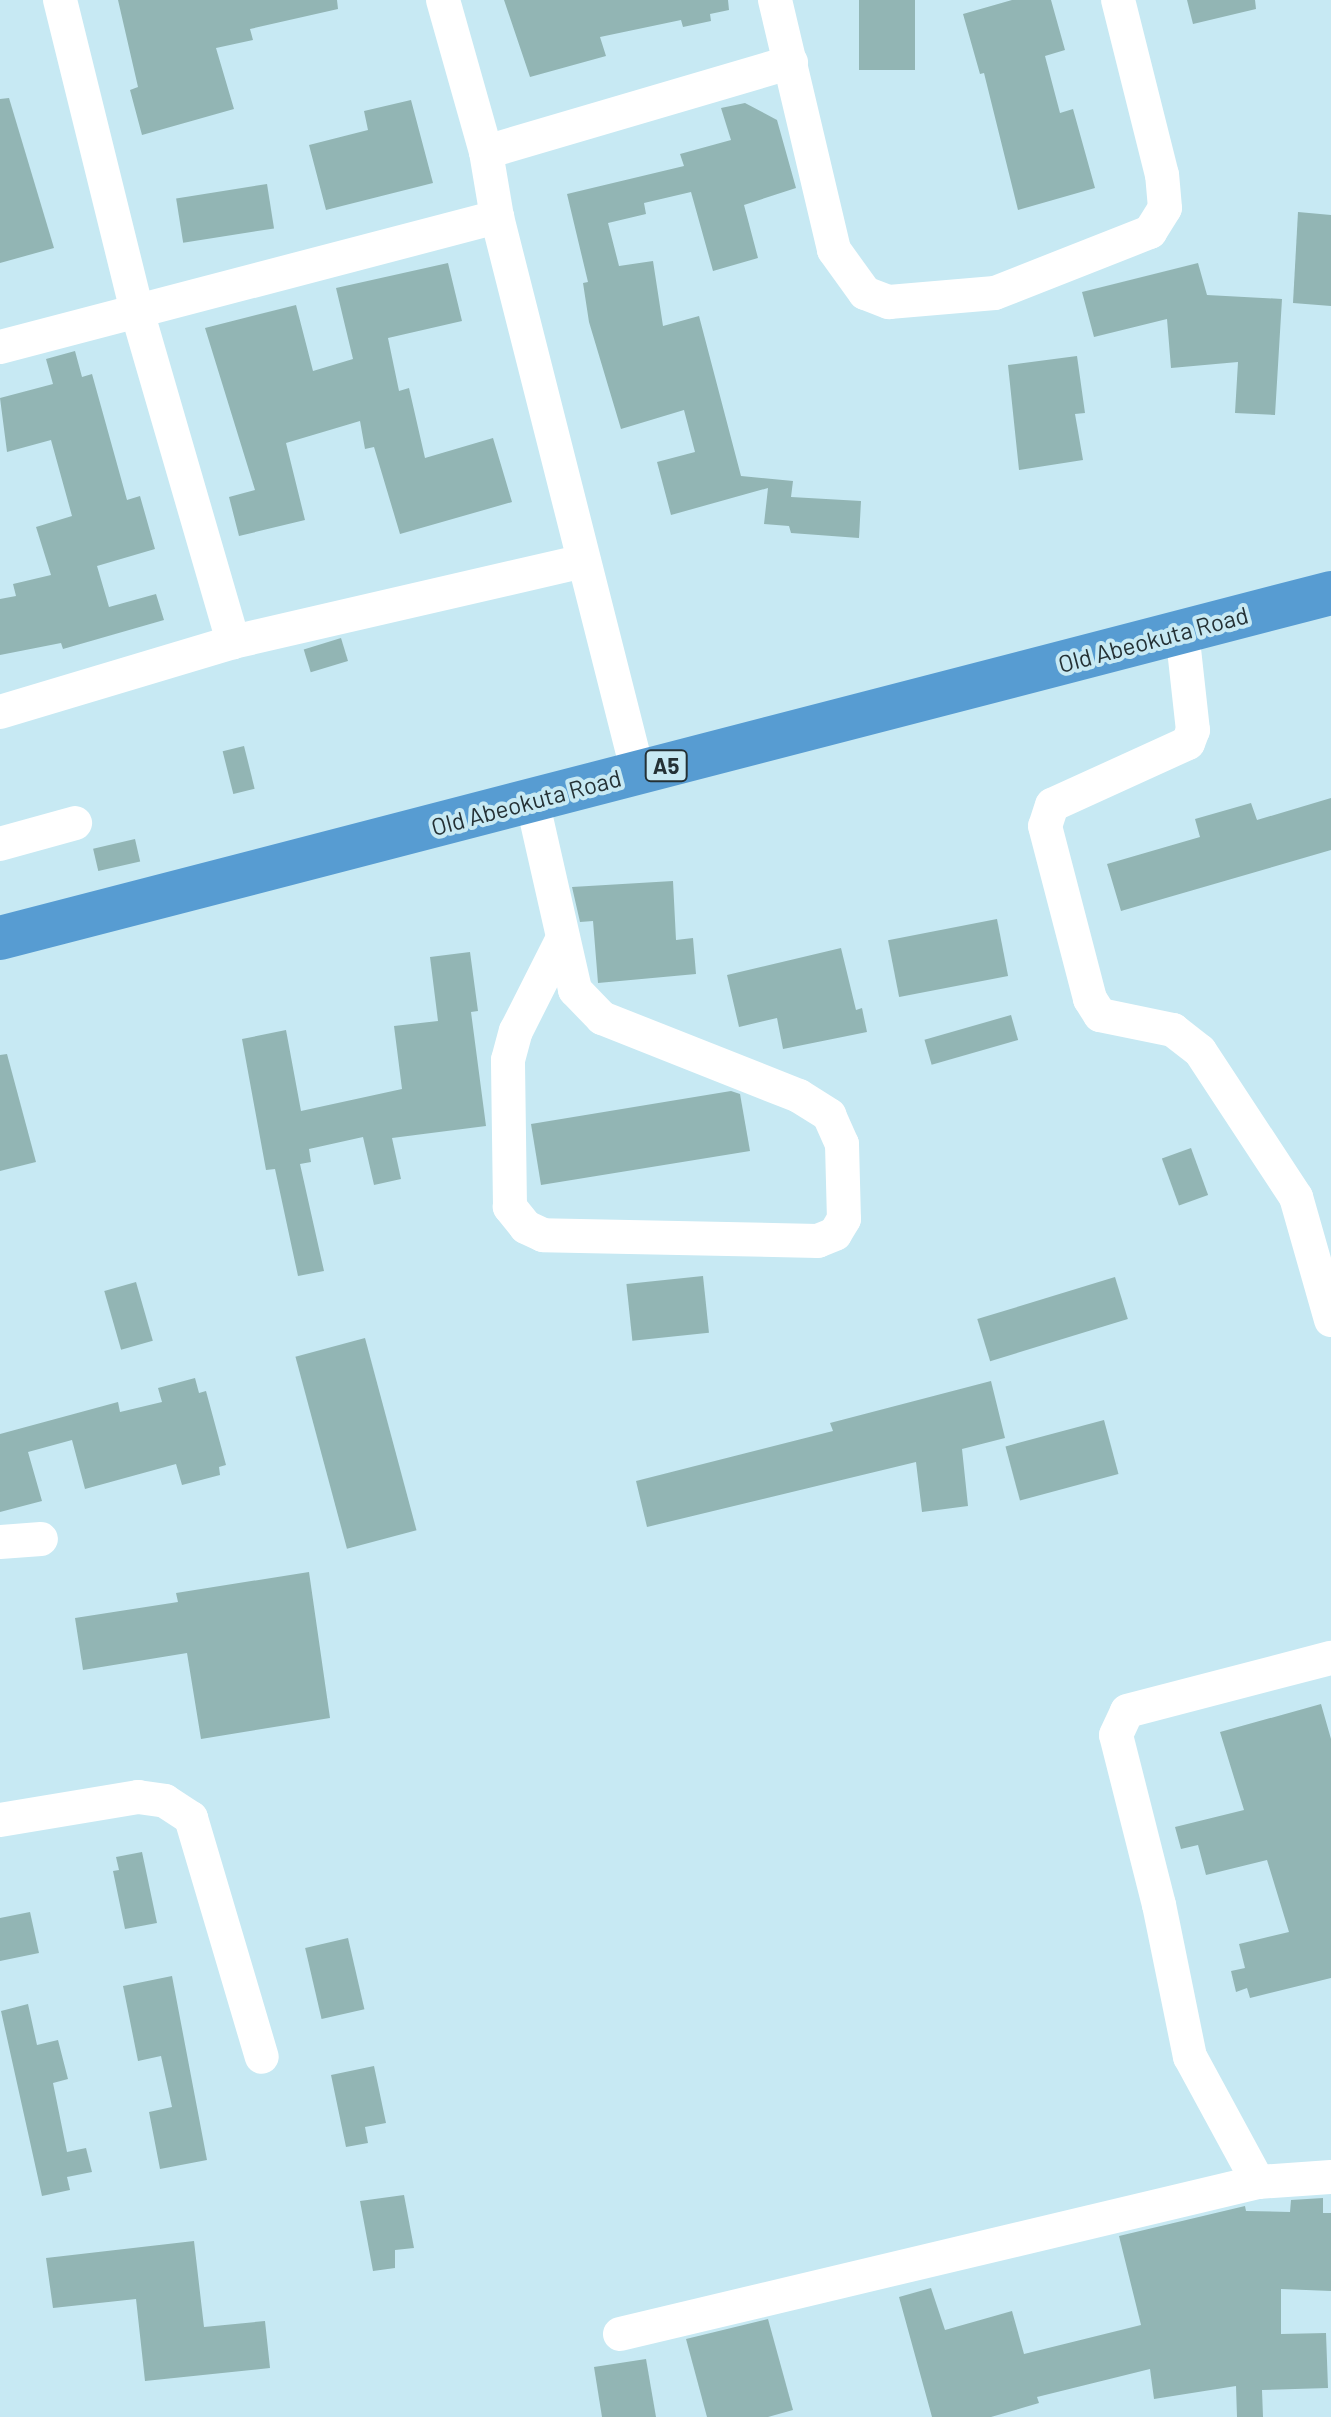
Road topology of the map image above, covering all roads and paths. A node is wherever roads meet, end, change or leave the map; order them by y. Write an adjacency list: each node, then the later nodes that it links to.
1 (60, 0): 8 (street)
2 (443, 0): 6 (street)
3 (775, 0): 5 (street)
4 (1118, 0): 5 (street)
5 (791, 62): 6 (street)
6 (486, 152): 7 (street)
7 (497, 217): 8 (street); 10 (street)
8 (137, 311): 9 (street); 13 (street)
9 (0, 347)
10 (584, 561): 13 (street); 15 (street)
11 (1331, 593): 12 (highway, Old Abeokuta Road / A5)
12 (1182, 631): 15 (highway, Old Abeokuta Road / A5); 21 (street)
13 (233, 642): 14 (street)
14 (0, 712)
15 (638, 773): 16 (highway, Old Abeokuta Road / A5)
16 (532, 800): 19 (highway, Old Abeokuta Road / A5); 20 (street)
17 (75, 823): 18 (street)
18 (0, 844)
19 (0, 938)
20 (563, 938): 20 (street)
21 (1331, 1320)
22 (41, 1539): 23 (street)
23 (0, 1542)
24 (1331, 1658): 28 (street)
25 (0, 1820): 26 (street)
26 (262, 2057)
27 (1331, 2177): 28 (street)
28 (1258, 2182): 29 (street)
29 (620, 2334)

